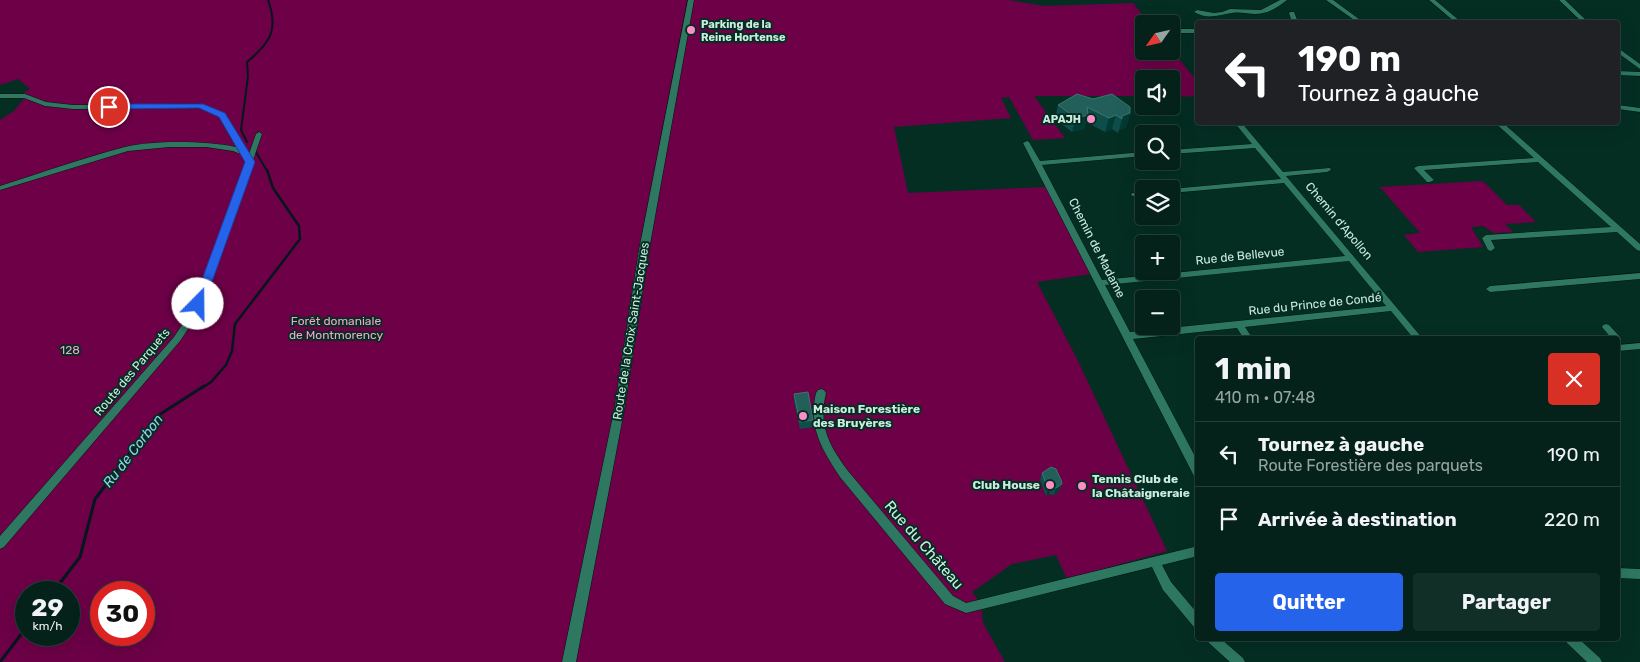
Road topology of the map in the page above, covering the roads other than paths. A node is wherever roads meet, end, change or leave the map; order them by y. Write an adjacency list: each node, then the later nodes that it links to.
1 (691, 0): 63 (street, Route de la Croix Saint-Jacques)
2 (1284, 0): 6 (street)
3 (1328, 0): 9 (street)
4 (1432, 0): 10 (street)
5 (1562, 0): 11 (street)
6 (1197, 12)
7 (1292, 13): 8 (street)
8 (1294, 20)
9 (1357, 20)
10 (1456, 20)
11 (1583, 20)
12 (1180, 31): 13 (street)
13 (1195, 31)
14 (1620, 52): 15 (street)
15 (1640, 67)
16 (1620, 73): 17 (street)
17 (1640, 74)
18 (0, 96): 27 (street)
19 (1620, 107): 20 (street)
20 (1640, 110)
21 (1240, 125): 25 (street, Chemin d'Apollon)
22 (1501, 125): 29 (street)
23 (259, 134): 30 (street, Route des Parquets)
24 (1027, 143): 31 (street, Chemin de Madame)
25 (1257, 146): 26 (street); 33 (street, Chemin d'Apollon)
26 (1180, 151)
27 (243, 152): 30 (street); 35 (street)
28 (1135, 155): 31 (street)
29 (1538, 160): 34 (street); 37 (street)
30 (250, 162): 55 (street, Route des Parquets)
31 (1037, 163): 42 (street, Chemin de Madame)
32 (1328, 170): 33 (street)
33 (1284, 177): 36 (street); 40 (street, Chemin d'Apollon)
34 (1430, 180)
35 (0, 188)
36 (1180, 191)
37 (1618, 229): 38 (street); 39 (street)
38 (1491, 248)
39 (1640, 248)
40 (1352, 258): 42 (street, Rue de Bellevue); 44 (street, Chemin d'Apollon)
41 (1640, 276): 43 (street)
42 (1100, 282): 47 (street, Chemin de Madame)
43 (1490, 288)
44 (1393, 308): 45 (street, Rue du Prince de Condé); 49 (street, Chemin d'Apollon)
45 (1239, 324): 47 (street, Rue du Prince de Condé); 48 (street, Rue du Prince de Condé)
46 (1606, 327): 50 (street)
47 (1128, 336): 54 (street, Chemin de Madame)
48 (1247, 336)
49 (1416, 336)
50 (1614, 336)
51 (1640, 346): 52 (street)
52 (1621, 348)
53 (821, 393): 57 (street, Rue du Château)
54 (1195, 467)
55 (0, 544)
56 (1195, 552): 57 (street, Rue du Château)
57 (1156, 563): 60 (street)
58 (1620, 572): 59 (street)
59 (1640, 574)
60 (1195, 619)
61 (1215, 641): 64 (street)
62 (1573, 641): 65 (street)
63 (569, 662)
64 (1239, 662)
65 (1596, 662)

